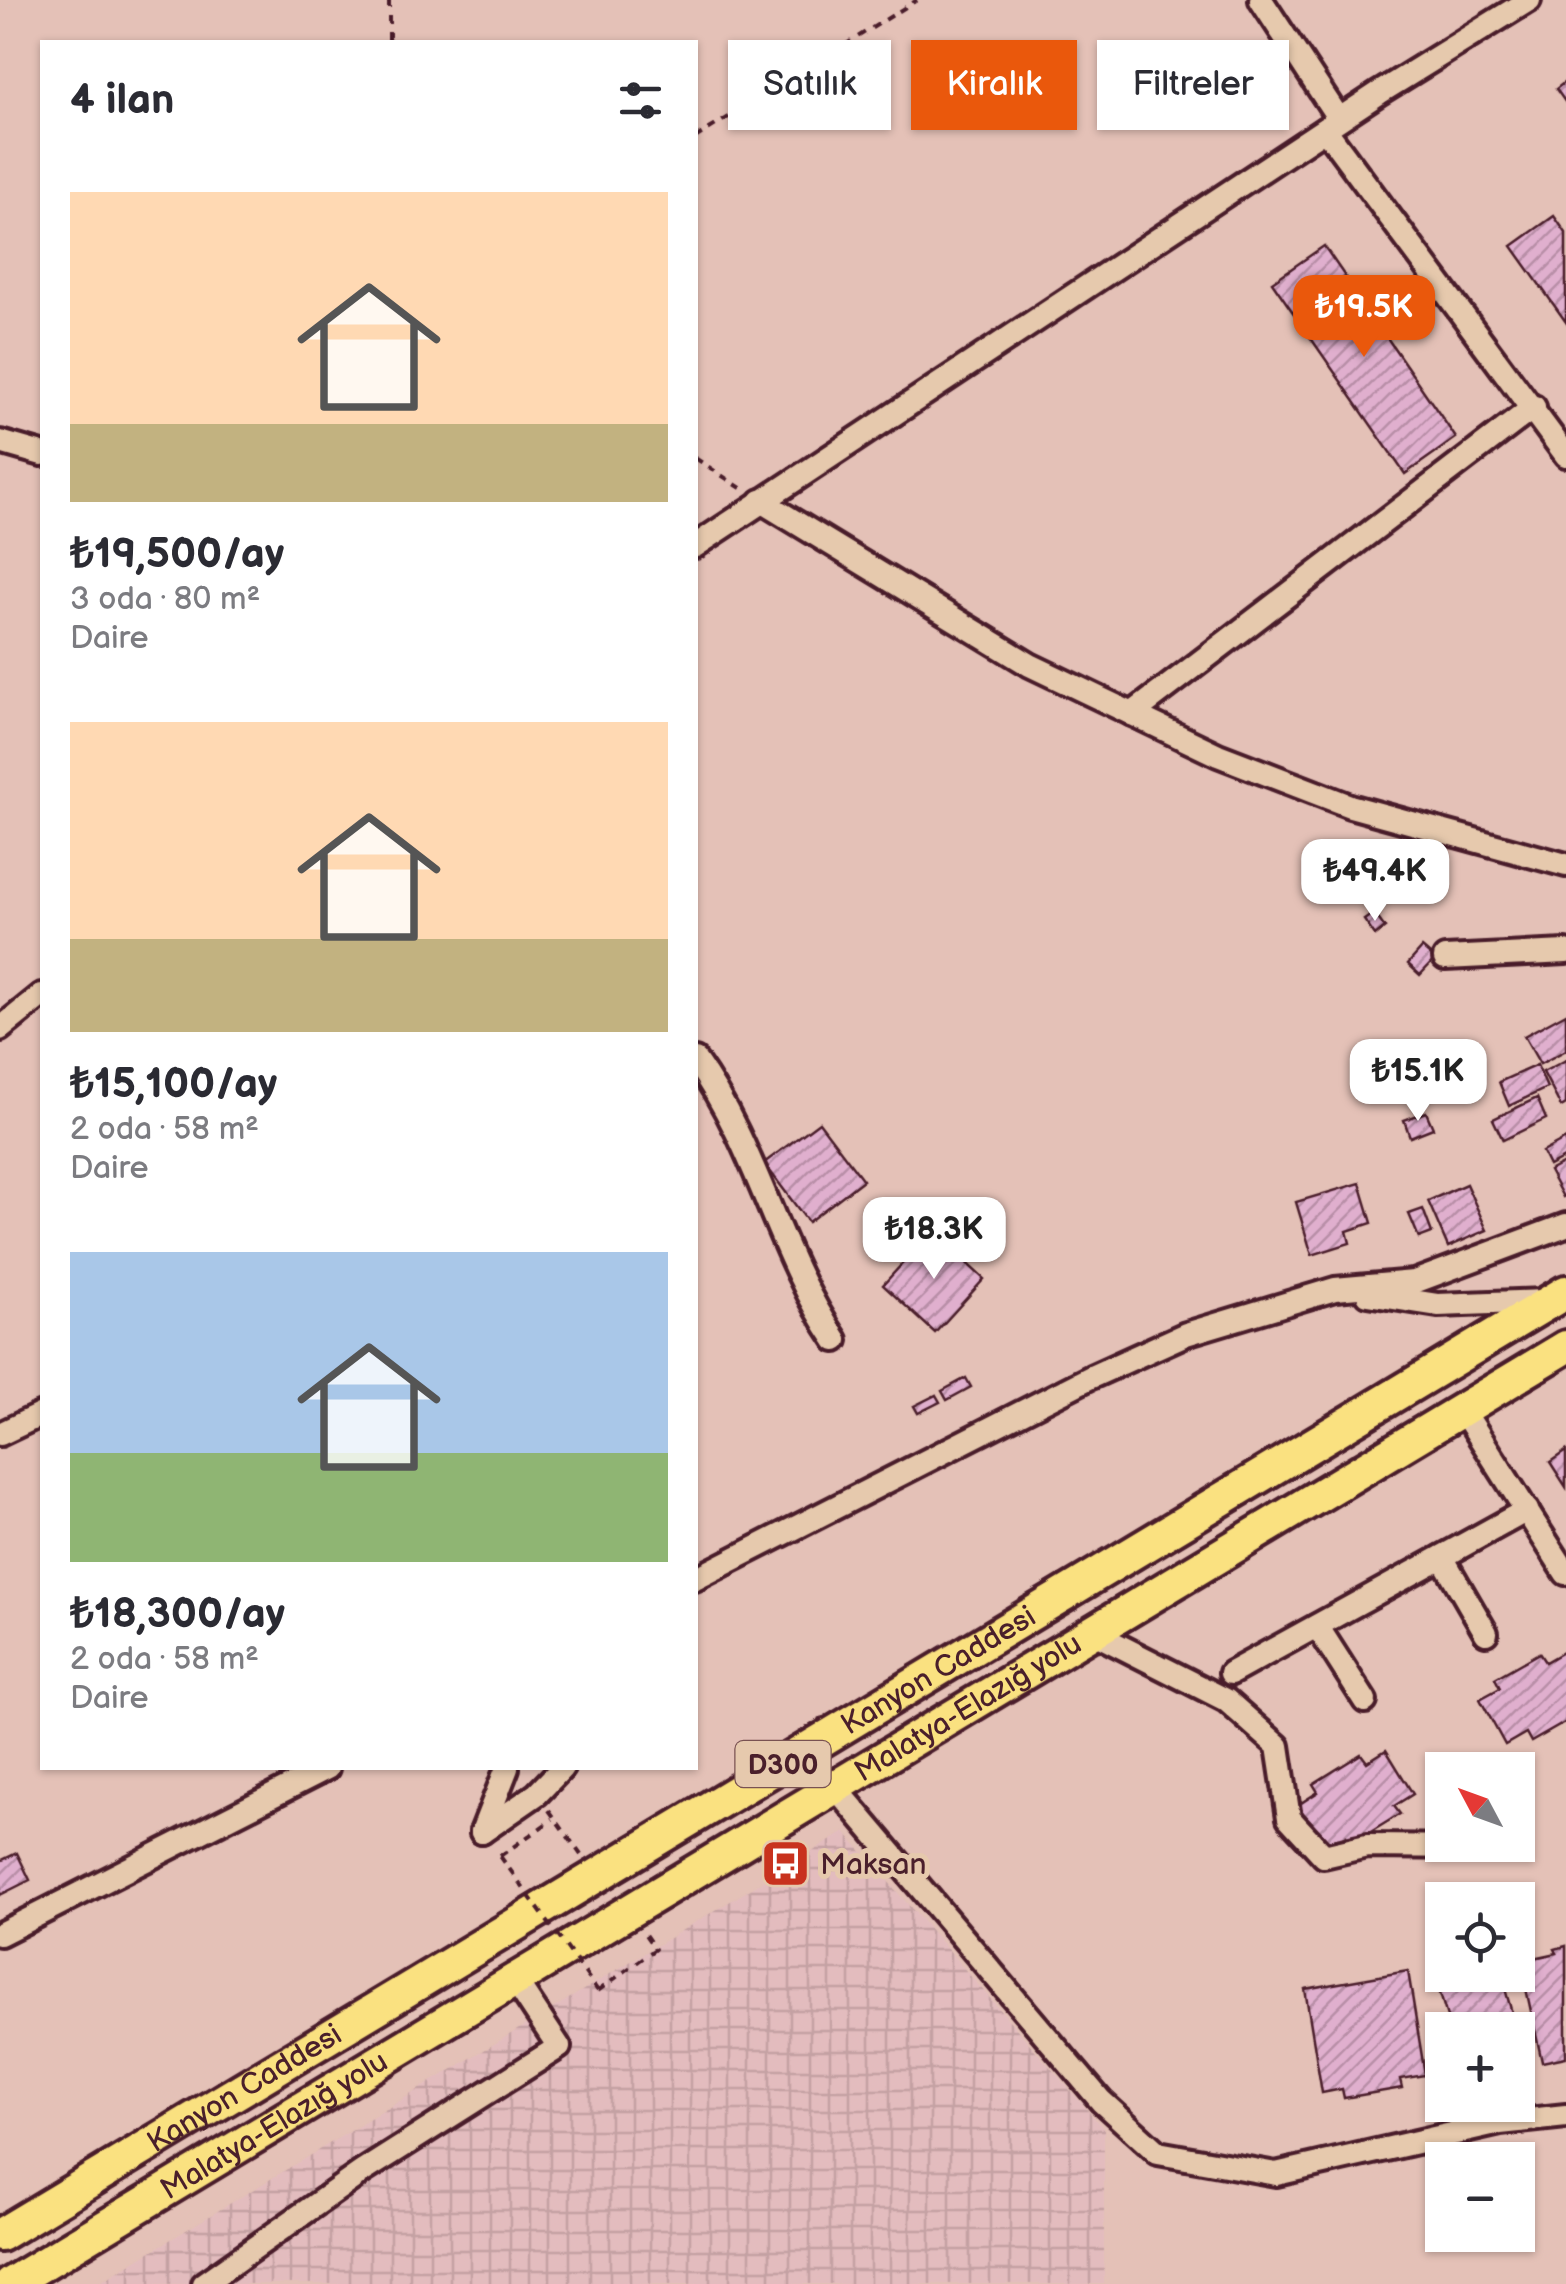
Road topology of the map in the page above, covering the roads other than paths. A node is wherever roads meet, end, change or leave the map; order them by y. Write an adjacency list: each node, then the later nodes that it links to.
1 (1261, 0): 3 (street)
2 (1530, 0): 3 (street)
3 (1332, 124): 4 (street); 8 (street)
4 (1534, 407): 7 (street); 10 (street)
5 (0, 442): 6 (street)
6 (40, 453)
7 (1566, 455)
8 (761, 501): 9 (street); 10 (street)
9 (698, 544)
10 (1132, 714): 11 (street)
11 (1566, 865)
12 (1566, 952): 13 (street)
13 (1445, 958)
14 (40, 997): 15 (street)
15 (0, 1029)
16 (698, 1064): 20 (street)
17 (1566, 1225): 18 (street)
18 (1335, 1290): 19 (street); 28 (street)
19 (1559, 1296): 42 (highway, Kanyon Caddesi / D300)
20 (836, 1340)
21 (1566, 1347): 22 (highway, Malatya-Elazığ yolu / D300)
22 (1462, 1410): 25 (street); 31 (highway, Malatya-Elazığ yolu / D300)
23 (40, 1415): 24 (street)
24 (0, 1434)
25 (1527, 1510): 26 (street); 27 (street)
26 (1442, 1557): 29 (street); 30 (street)
27 (1566, 1573)
28 (698, 1577)
29 (1317, 1626): 32 (street); 33 (street)
30 (1486, 1632)
31 (1094, 1633): 37 (highway, Malatya-Elazığ yolu / D300); 38 (street)
32 (1231, 1673)
33 (1364, 1701)
34 (323, 1770): 39 (street)
35 (506, 1770): 36 (street)
36 (560, 1770)
37 (836, 1788): 40 (highway, Malatya-Elazığ yolu / D300); 41 (street)
38 (1425, 1847)
39 (0, 1934)
40 (515, 1980): 43 (highway, Malatya-Elazığ yolu / D300); 44 (street)
41 (1566, 2116)
42 (0, 2235)
43 (10, 2284)
44 (203, 2284)

